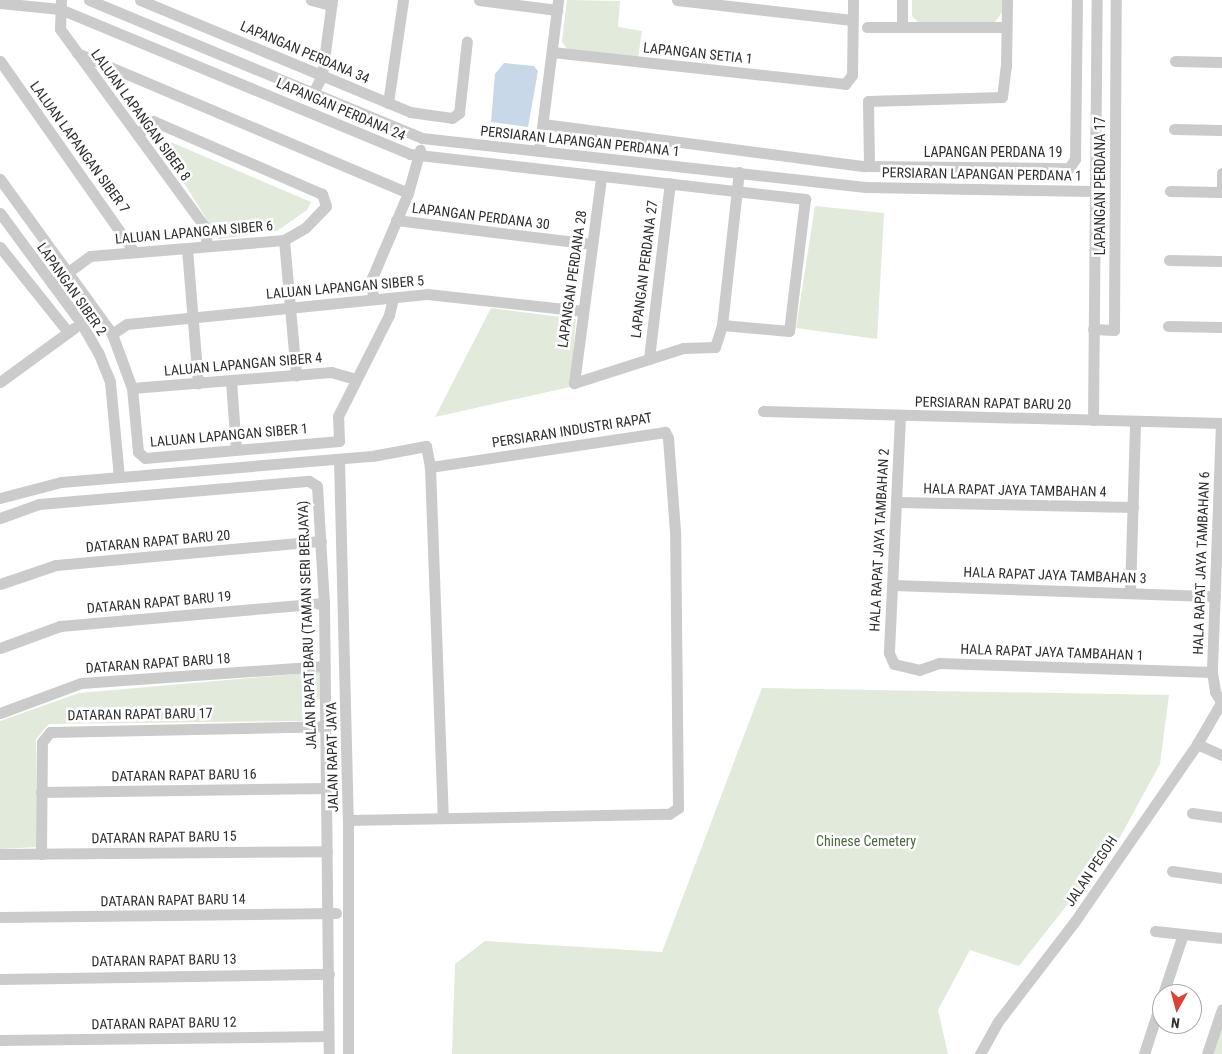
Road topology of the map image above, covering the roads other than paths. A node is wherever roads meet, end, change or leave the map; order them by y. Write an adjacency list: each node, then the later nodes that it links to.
1 (89, 0): 17 (street, PERSIARAN LAPANGAN PERDANA 1)
2 (142, 0): 17 (street); 28 (street, LAPANGAN PERDANA 34)
3 (311, 0): 13 (street)
4 (402, 0): 30 (street)
5 (479, 0): 16 (street)
6 (677, 0): 18 (street)
7 (853, 0): 18 (street)
8 (902, 0): 20 (street)
9 (1007, 0): 21 (street)
10 (1077, 0): 38 (street, LAPANGAN PERDANA 19)
11 (1098, 0): 45 (street)
12 (1116, 0): 72 (street, LAPANGAN PERDANA 17)
13 (331, 2): 28 (street)
14 (0, 3): 15 (street, LAPANGAN PERDANA 24)
15 (60, 5): 24 (street, LALUAN LAPANGAN SIBER 8); 37 (street, LAPANGAN PERDANA 24)
16 (557, 5): 23 (street)
17 (134, 18): 29 (street, PERSIARAN LAPANGAN PERDANA 1)
18 (852, 20): 23 (street, LAPANGAN SETIA 1)
19 (867, 27): 20 (street)
20 (902, 27): 21 (street)
21 (1006, 27): 38 (street)
22 (467, 40): 30 (street, LAPANGAN PERDANA 34)
23 (552, 52): 31 (street)
24 (77, 53): 34 (street, LALUAN LAPANGAN SIBER 8); 48 (street)
25 (0, 61): 57 (street, LALUAN LAPANGAN SIBER 7)
26 (1175, 61): 27 (street)
27 (1222, 62)
28 (322, 75): 29 (street); 30 (street, LAPANGAN PERDANA 34)
29 (312, 95): 35 (street, PERSIARAN LAPANGAN PERDANA 1)
30 (388, 103)
31 (543, 124): 36 (street); 38 (street)
32 (1174, 129): 33 (street)
33 (1222, 130)
34 (138, 136): 52 (street, LALUAN LAPANGAN SIBER 6); 54 (street, LALUAN LAPANGAN SIBER 8)
35 (422, 138): 36 (street, PERSIARAN LAPANGAN PERDANA 1); 37 (street)
36 (539, 151): 39 (street, PERSIARAN LAPANGAN PERDANA 1)
37 (419, 155): 41 (street, LAPANGAN PERDANA 24); 48 (street)
38 (867, 166): 44 (street)
39 (739, 172): 44 (street, PERSIARAN LAPANGAN PERDANA 1); 49 (street)
40 (1222, 173): 47 (street)
41 (601, 178): 43 (street, LAPANGAN PERDANA 24); 53 (street, LAPANGAN PERDANA 28)
42 (0, 179): 61 (street, LALUAN LAPANGAN SIBER 1)
43 (670, 183): 49 (street, LAPANGAN PERDANA 24); 75 (street, LAPANGAN PERDANA 27)
44 (865, 187): 45 (street, PERSIARAN LAPANGAN PERDANA 1)
45 (1095, 190): 72 (street)
46 (1170, 191): 47 (street)
47 (1222, 192)
48 (408, 193): 51 (street)
49 (739, 193): 69 (street); 69 (street, LAPANGAN PERDANA 24)
50 (0, 213): 62 (street, LAPANGAN SIBER 2)
51 (396, 220): 53 (street, LAPANGAN PERDANA 30); 64 (street)
52 (284, 240): 54 (street, LALUAN LAPANGAN SIBER 6); 65 (street)
53 (592, 244): 66 (street, LAPANGAN PERDANA 28)
54 (207, 246): 56 (street, LALUAN LAPANGAN SIBER 6)
55 (0, 247): 60 (street)
56 (187, 249): 57 (street, LALUAN LAPANGAN SIBER 6); 67 (street)
57 (134, 252): 61 (street, LALUAN LAPANGAN SIBER 6)
58 (1169, 260): 59 (street)
59 (1222, 261)
60 (5, 263): 73 (street)
61 (66, 270): 62 (street, LALUAN LAPANGAN SIBER 6); 74 (street, LALUAN LAPANGAN SIBER 1)
62 (52, 284): 68 (street, LAPANGAN SIBER 2)
63 (393, 298): 64 (street, LALUAN LAPANGAN SIBER 5); 66 (street, LALUAN LAPANGAN SIBER 5); 78 (street)
64 (373, 299): 65 (street, LALUAN LAPANGAN SIBER 5)
65 (290, 307): 67 (street, LALUAN LAPANGAN SIBER 5); 76 (street)
66 (583, 311): 75 (street, LAPANGAN PERDANA 28)
67 (193, 317): 74 (street, LALUAN LAPANGAN SIBER 5); 80 (street)
68 (81, 323): 73 (street); 90 (street, LAPANGAN SIBER 2)
69 (722, 325): 75 (street)
70 (1168, 326): 71 (street)
71 (1222, 327)
72 (1093, 329): 84 (street)
73 (68, 332): 77 (street)
74 (112, 334): 81 (street, LALUAN LAPANGAN SIBER 1)
75 (649, 358)
76 (296, 375): 78 (street, LALUAN LAPANGAN SIBER 4); 79 (street, LALUAN LAPANGAN SIBER 4)
77 (1, 378)
78 (355, 379): 87 (street, LALUAN LAPANGAN SIBER 1)
79 (231, 381): 80 (street, LALUAN LAPANGAN SIBER 4); 87 (street)
80 (198, 384): 81 (street, LALUAN LAPANGAN SIBER 4)
81 (132, 388): 87 (street, LALUAN LAPANGAN SIBER 1)
82 (763, 411): 83 (street, PERSIARAN RAPAT BARU 20)
83 (900, 417): 84 (street, PERSIARAN RAPAT BARU 20); 92 (street, HALA RAPAT JAYA TAMBAHAN 2)
84 (1093, 420): 85 (street, PERSIARAN RAPAT BARU 20)
85 (1135, 421): 86 (street, PERSIARAN RAPAT BARU 20); 93 (street)
86 (1222, 423): 99 (street, HALA RAPAT JAYA TAMBAHAN 6)
87 (236, 449)
88 (339, 459): 89 (street); 90 (street); 115 (street, JALAN RAPAT JAYA)
89 (430, 467): 113 (street); 113 (street, PERSIARAN INDUSTRI RAPAT)
90 (119, 477): 91 (street)
91 (0, 498)
92 (897, 502): 93 (street, HALA RAPAT JAYA TAMBAHAN 4); 97 (street, HALA RAPAT JAYA TAMBAHAN 2)
93 (1133, 507): 98 (street)
94 (0, 518): 95 (street, JALAN RAPAT BARU (TAMAN SERI BERJAYA))
95 (321, 541): 96 (street, DATARAN RAPAT BARU 20); 100 (street, JALAN RAPAT BARU (TAMAN SERI BERJAYA))
96 (0, 584)
97 (893, 586): 98 (street, HALA RAPAT JAYA TAMBAHAN 3); 102 (street, HALA RAPAT JAYA TAMBAHAN 2)
98 (1130, 593): 99 (street, HALA RAPAT JAYA TAMBAHAN 3)
99 (1215, 596): 104 (street, HALA RAPAT JAYA TAMBAHAN 6)
100 (324, 603): 101 (street, DATARAN RAPAT BARU 19); 103 (street, JALAN RAPAT BARU (TAMAN SERI BERJAYA))
101 (0, 648)
102 (894, 664): 104 (street, HALA RAPAT JAYA TAMBAHAN 1)
103 (324, 666): 106 (street, DATARAN RAPAT BARU 18); 107 (street, JALAN RAPAT BARU (TAMAN SERI BERJAYA))
104 (1212, 672): 105 (street, HALA RAPAT JAYA TAMBAHAN 6)
105 (1222, 701): 108 (street, JALAN PEGOH)
106 (0, 713)
107 (325, 726): 110 (street, JALAN RAPAT BARU (TAMAN SERI BERJAYA)); 111 (street, DATARAN RAPAT BARU 17)
108 (1197, 744): 109 (street); 136 (street, JALAN PEGOH)
109 (1222, 755)
110 (327, 788): 111 (street, DATARAN RAPAT BARU 16); 116 (street, JALAN RAPAT BARU (TAMAN SERI BERJAYA))
111 (41, 792): 118 (street, DATARAN RAPAT BARU 17)
112 (1192, 813): 114 (street)
113 (443, 817): 115 (street, PERSIARAN INDUSTRI RAPAT)
114 (1222, 817)
115 (348, 820): 122 (street, JALAN RAPAT JAYA)
116 (328, 850): 118 (street, DATARAN RAPAT BARU 15); 121 (street, JALAN RAPAT BARU (TAMAN SERI BERJAYA))
117 (0, 854): 118 (street, DATARAN RAPAT BARU 15)
118 (41, 854)
119 (1172, 871): 120 (street)
120 (1222, 878)
121 (330, 913): 122 (street, DATARAN RAPAT BARU 14); 123 (street, DATARAN RAPAT BARU 14); 127 (street, JALAN RAPAT BARU (TAMAN SERI BERJAYA))
122 (347, 914): 135 (street, JALAN RAPAT JAYA)
123 (0, 917)
124 (1155, 931): 125 (street)
125 (1183, 934): 126 (street); 129 (street)
126 (1222, 938)
127 (329, 974): 128 (street, DATARAN RAPAT BARU 13); 132 (street, JALAN RAPAT BARU (TAMAN SERI BERJAYA))
128 (0, 979)
129 (1166, 984)
130 (1222, 1009): 138 (street)
131 (1152, 1029): 137 (street)
132 (328, 1036): 133 (street, DATARAN RAPAT BARU 12); 134 (street, JALAN RAPAT BARU (TAMAN SERI BERJAYA))
133 (0, 1040)
134 (329, 1054)
135 (348, 1054)
136 (980, 1054)
137 (1144, 1054)
138 (1207, 1054)

